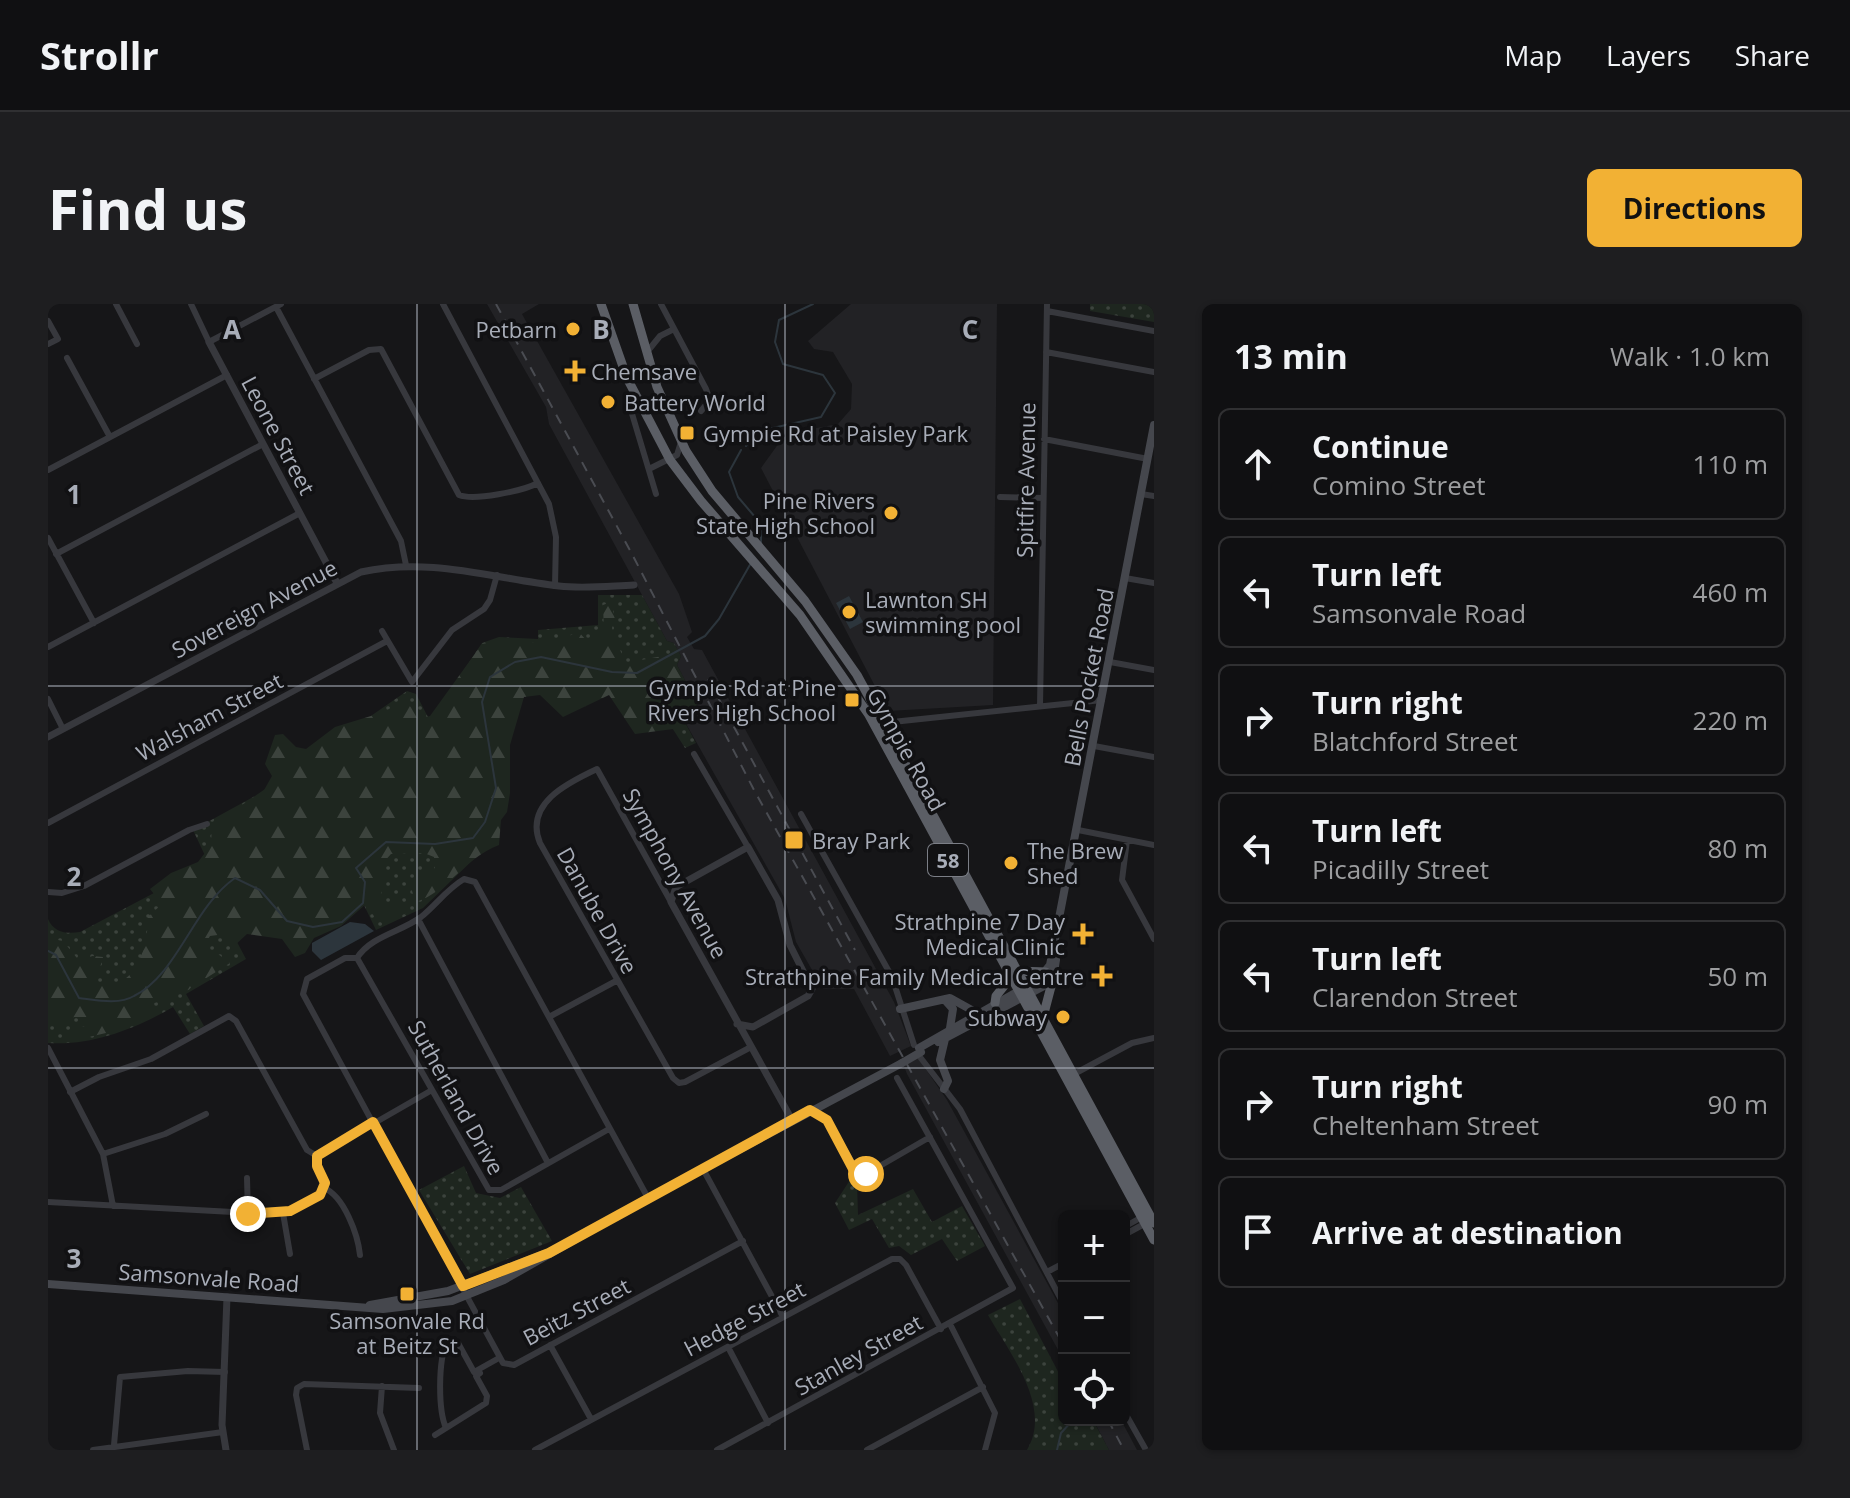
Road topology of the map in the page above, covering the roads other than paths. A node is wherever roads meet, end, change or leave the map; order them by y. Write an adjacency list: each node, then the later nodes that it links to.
1 (116, 304): 16 (street)
2 (191, 304): 14 (street, Leone Street)
3 (443, 304): 34 (street)
4 (601, 304): 23 (highway, Gympie Road / 58)
5 (633, 304): 11 (highway, Gympie Road / 58)
6 (661, 304): 10 (street)
7 (279, 306): 14 (street); 22 (street)
8 (1047, 308): 12 (street); 18 (street, Spitfire Avenue)
9 (48, 321): 15 (street)
10 (674, 329): 13 (street); 24 (street)
11 (641, 331): 13 (street); 17 (highway, Gympie Road / 58)
12 (1154, 331)
13 (660, 336): 17 (street)
14 (209, 342): 21 (street, Leone Street)
15 (48, 344)
16 (137, 344)
17 (647, 352): 28 (highway, Gympie Road / 58)
18 (1046, 352): 20 (street); 27 (street, Spitfire Avenue)
19 (67, 358): 26 (street)
20 (1154, 372)
21 (227, 375): 26 (street); 29 (street, Leone Street)
22 (314, 379): 34 (street); 43 (street)
23 (635, 396): 31 (highway, Gympie Road / 58); 32 (street, Gympie Road)
24 (701, 411)
25 (1154, 425): 30 (main road, Bells Pocket Road)
26 (110, 437): 33 (street)
27 (1044, 439): 30 (street); 39 (street, Spitfire Avenue)
28 (681, 442): 31 (street); 44 (highway, Gympie Road / 58)
29 (263, 444): 40 (street, Leone Street); 42 (street)
30 (1148, 459): 36 (main road, Bells Pocket Road)
31 (670, 460): 32 (street); 47 (highway, Gympie Road / 58)
32 (649, 469): 35 (street, Gympie Road)
33 (48, 470)
34 (538, 483): 51 (street)
35 (656, 494)
36 (1141, 494): 37 (street); 46 (main road, Bells Pocket Road)
37 (1154, 496)
38 (1000, 497): 39 (street)
39 (1043, 498): 60 (street, Spitfire Avenue)
40 (300, 513): 48 (street, Leone Street); 52 (street)
41 (48, 538): 42 (street)
42 (56, 554): 52 (street)
43 (406, 565): 45 (street, Sovereign Avenue); 48 (street, Sovereign Avenue)
44 (780, 571): 47 (street); 61 (highway, Gympie Road / 58)
45 (497, 575): 51 (street, Sovereign Avenue); 54 (street)
46 (1125, 578): 49 (street); 56 (main road, Bells Pocket Road)
47 (772, 582): 61 (highway, Gympie Road / 58)
48 (337, 583): 62 (street, Sovereign Avenue)
49 (1154, 583)
50 (634, 585): 51 (street, Sovereign Avenue)
51 (555, 586)
52 (94, 623): 55 (street)
53 (382, 631): 54 (street)
54 (387, 641): 69 (street, Walsham Street)
55 (48, 647)
56 (1110, 662): 57 (street); 59 (main road, Bells Pocket Road)
57 (1154, 670)
58 (48, 699): 62 (street)
59 (1102, 700): 60 (street); 64 (main road, Bells Pocket Road)
60 (1040, 706): 61 (street)
61 (880, 724): 82 (highway, Gympie Road / 58)
62 (63, 729): 63 (street, Sovereign Avenue)
63 (48, 737)
64 (1094, 746): 66 (street); 71 (main road, Bells Pocket Road)
65 (694, 754): 74 (street)
66 (1154, 757)
67 (597, 769): 75 (street, Symphony Avenue); 84 (street, Danube Drive)
68 (801, 814): 88 (street)
69 (48, 823)
70 (207, 824): 77 (street)
71 (1078, 830): 72 (street); 83 (main road, Bells Pocket Road)
72 (1127, 840): 73 (street); 80 (street)
73 (1154, 845)
74 (748, 847): 76 (street); 93 (street)
75 (659, 880): 76 (street); 78 (street, Symphony Avenue)
76 (676, 887): 78 (street)
77 (48, 892)
78 (671, 902): 92 (street, Symphony Avenue)
79 (418, 919): 81 (street); 90 (street); 113 (street)
80 (1154, 939)
81 (357, 958): 102 (street, Sutherland Drive); 108 (street, Beitz Street)
82 (1015, 974): 83 (highway); 85 (highway, Gympie Road / 58); 87 (highway)
83 (1049, 976): 85 (main road); 91 (highway)
84 (616, 981): 90 (street); 96 (street, Danube Drive)
85 (1024, 991): 87 (main road, Samsonvale Road); 91 (highway, Gympie Road / 58); 94 (main road, Samsonvale Road); 122 (highway, Gympie Road / 58)
86 (945, 1000): 88 (main road); 89 (main road); 94 (main road)
87 (995, 1003): 89 (main road, Samsonvale Road)
88 (900, 1009): 98 (street)
89 (977, 1013): 94 (main road, Samsonvale Road)
90 (549, 1017): 109 (street)
91 (1043, 1017): 99 (highway, Gympie Road / 58)
92 (737, 1024): 93 (street); 96 (street, Symphony Avenue)
93 (753, 1027): 96 (street)
94 (948, 1033): 98 (main road, Samsonvale Road); 101 (main road)
95 (1154, 1038): 99 (street)
96 (749, 1045): 106 (street, Symphony Avenue)
97 (48, 1048): 103 (street)
98 (918, 1050): 101 (street); 104 (main road, Samsonvale Road, bridge)
99 (1074, 1074): 122 (highway, Gympie Road / 58)
100 (897, 1078): 110 (street)
101 (944, 1089): 130 (street)
102 (432, 1090): 108 (street); 113 (street, Sutherland Drive)
103 (70, 1092): 111 (street); 112 (street)
104 (818, 1107): 106 (main road, Samsonvale Road); 107 (street); 107 (street)
105 (206, 1114): 111 (street)
106 (792, 1120): 114 (main road, Samsonvale Road)
107 (827, 1120): 110 (street)
108 (373, 1122): 112 (street); 132 (street, Beitz Street)
109 (609, 1129): 113 (street, Sutherland Drive); 117 (street)
110 (930, 1137): 138 (street, Stanley Street)
111 (103, 1154): 119 (street)
112 (317, 1156): 116 (street)
113 (548, 1163)
114 (703, 1169): 117 (main road, Samsonvale Road); 125 (street)
115 (247, 1178): 121 (street)
116 (324, 1188): 120 (street); 128 (street)
117 (648, 1198): 126 (main road, Samsonvale Road)
118 (48, 1202): 119 (street)
119 (113, 1206): 121 (street)
120 (283, 1213): 121 (street); 127 (street)
121 (248, 1214)
122 (1148, 1219): 123 (street); 124 (highway, Gympie Road / 58)
123 (1130, 1231)
124 (1154, 1240)
125 (743, 1241): 137 (street); 140 (street, Beitz Street)
126 (549, 1253): 132 (main road, Samsonvale Road); 134 (main road, Samsonvale Road)
127 (290, 1254)
128 (360, 1255)
129 (1058, 1266): 130 (street)
130 (1047, 1272): 133 (street)
131 (48, 1284): 135 (main road, Samsonvale Road)
132 (463, 1286): 134 (street, Beitz Street); 136 (main road, Samsonvale Road)
133 (1058, 1293)
134 (467, 1296): 136 (main road, Samsonvale Road); 142 (street, Beitz Street)
135 (227, 1297): 136 (main road, Samsonvale Road); 143 (street)
136 (367, 1306)
137 (783, 1317): 139 (street, Hedge Street); 141 (street, Hedge Street)
138 (950, 1324): 139 (street, Stanley Street); 145 (street)
139 (941, 1329): 149 (street, Stanley Street)
140 (550, 1345): 142 (street, Beitz Street); 147 (street)
141 (728, 1347): 147 (street, Hedge Street); 149 (street)
142 (500, 1359): 150 (street); 150 (street)
143 (225, 1372): 151 (street); 153 (street)
144 (382, 1386): 146 (street); 156 (street); 157 (street)
145 (983, 1387): 160 (street); 161 (street)
146 (419, 1388)
147 (591, 1419): 158 (street, Hedge Street)
148 (1130, 1422): 162 (street)
149 (768, 1423): 159 (street, Stanley Street)
150 (446, 1428): 152 (street)
151 (223, 1432): 153 (street); 155 (street)
152 (435, 1435)
153 (114, 1445): 154 (street)
154 (93, 1450)
155 (226, 1450)
156 (307, 1450)
157 (394, 1450)
158 (535, 1450)
159 (717, 1450)
160 (867, 1450)
161 (985, 1450)
162 (1146, 1450)

